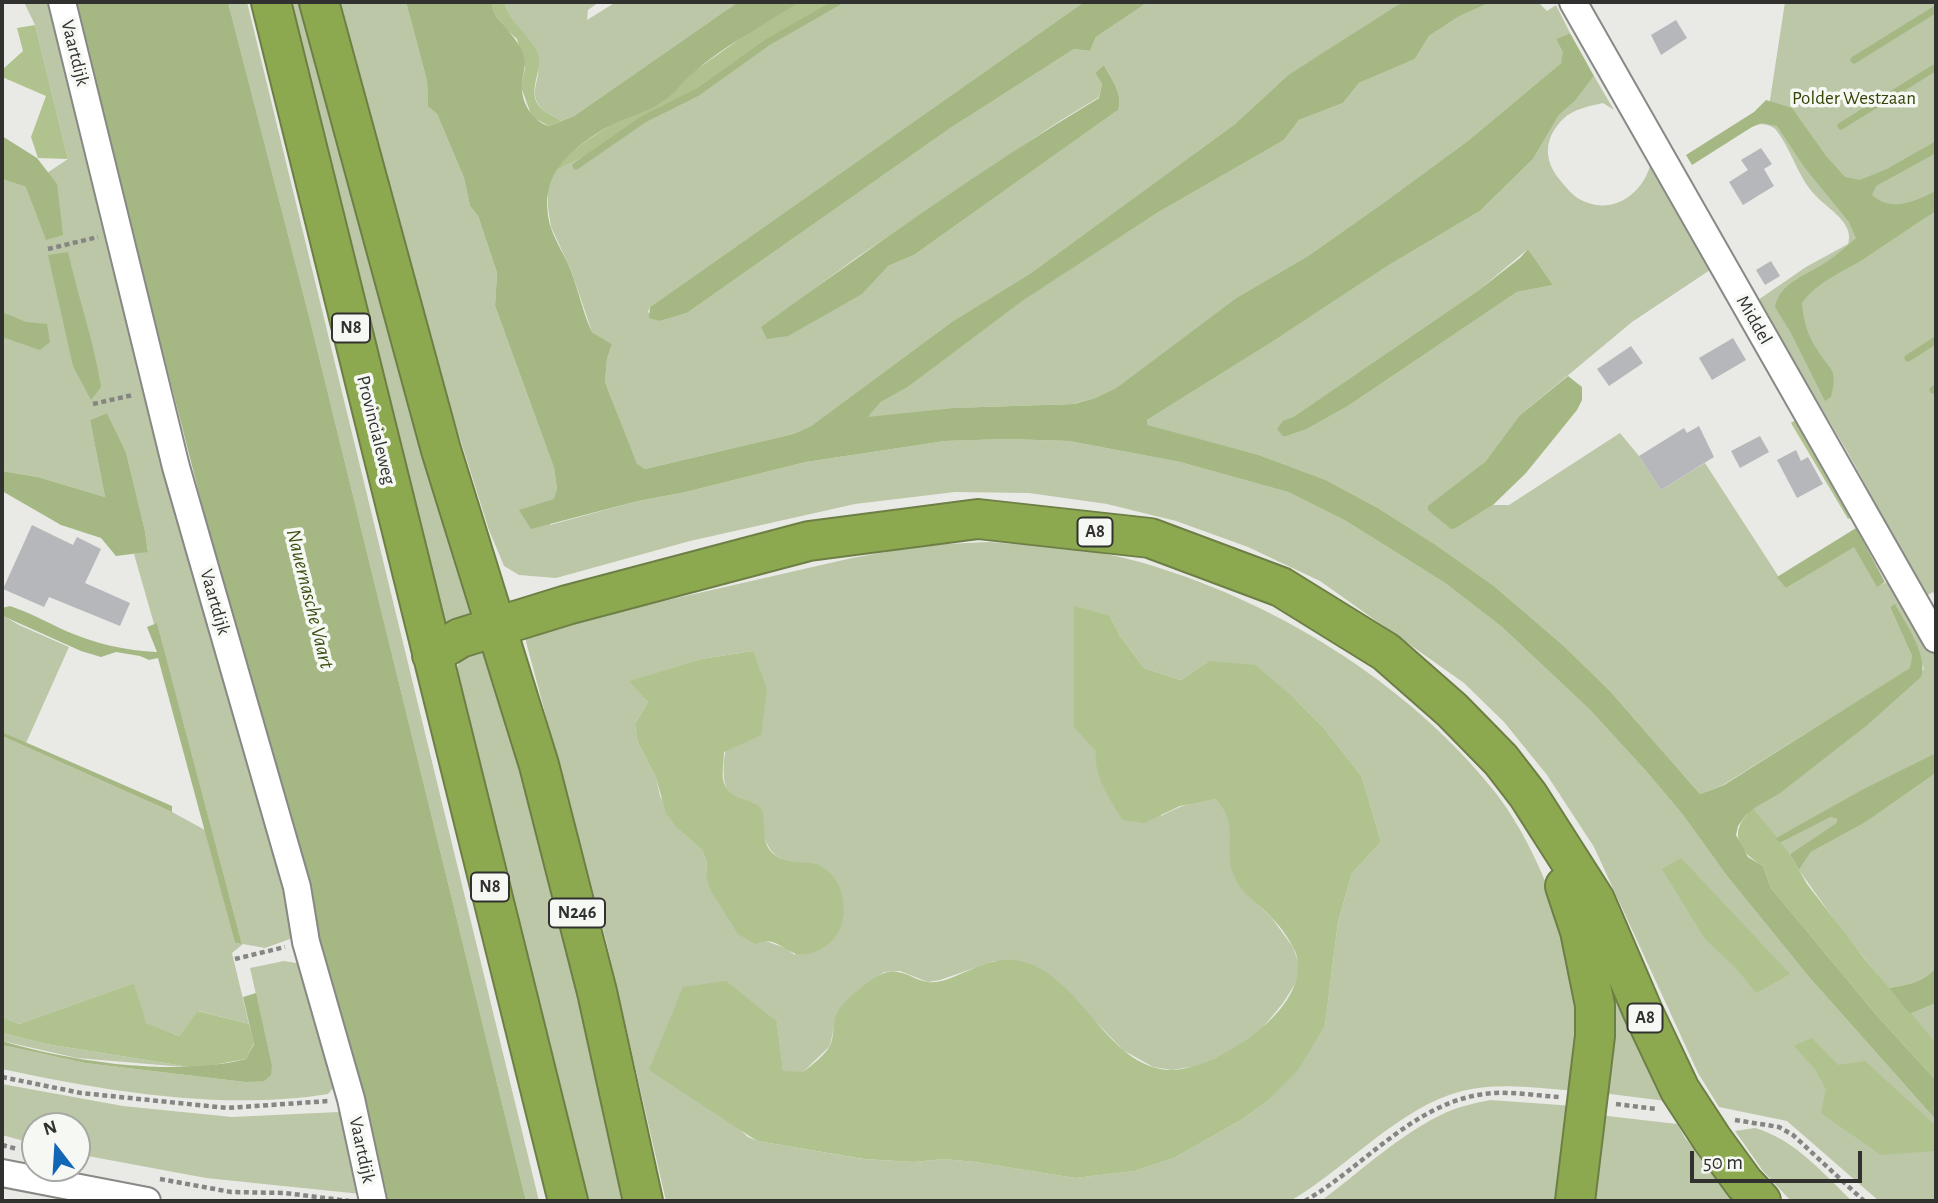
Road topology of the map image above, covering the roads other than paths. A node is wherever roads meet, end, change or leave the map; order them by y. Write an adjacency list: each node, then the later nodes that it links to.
1 (62, 2): 11 (street, Vaartdijk)
2 (271, 2): 7 (highway, Provincialeweg / N8)
3 (319, 2): 5 (highway)
4 (1573, 2): 6 (street, Middel)
5 (496, 628): 7 (highway, A8); 8 (highway, A8); 13 (highway, N246)
6 (1936, 639)
7 (432, 655): 12 (highway, N8)
8 (1547, 824): 14 (highway, A8); 15 (highway, A8)
9 (2, 1173): 10 (street)
10 (148, 1189)
11 (373, 1201)
12 (568, 1201)
13 (643, 1201)
14 (1575, 1201)
15 (1761, 1201)

